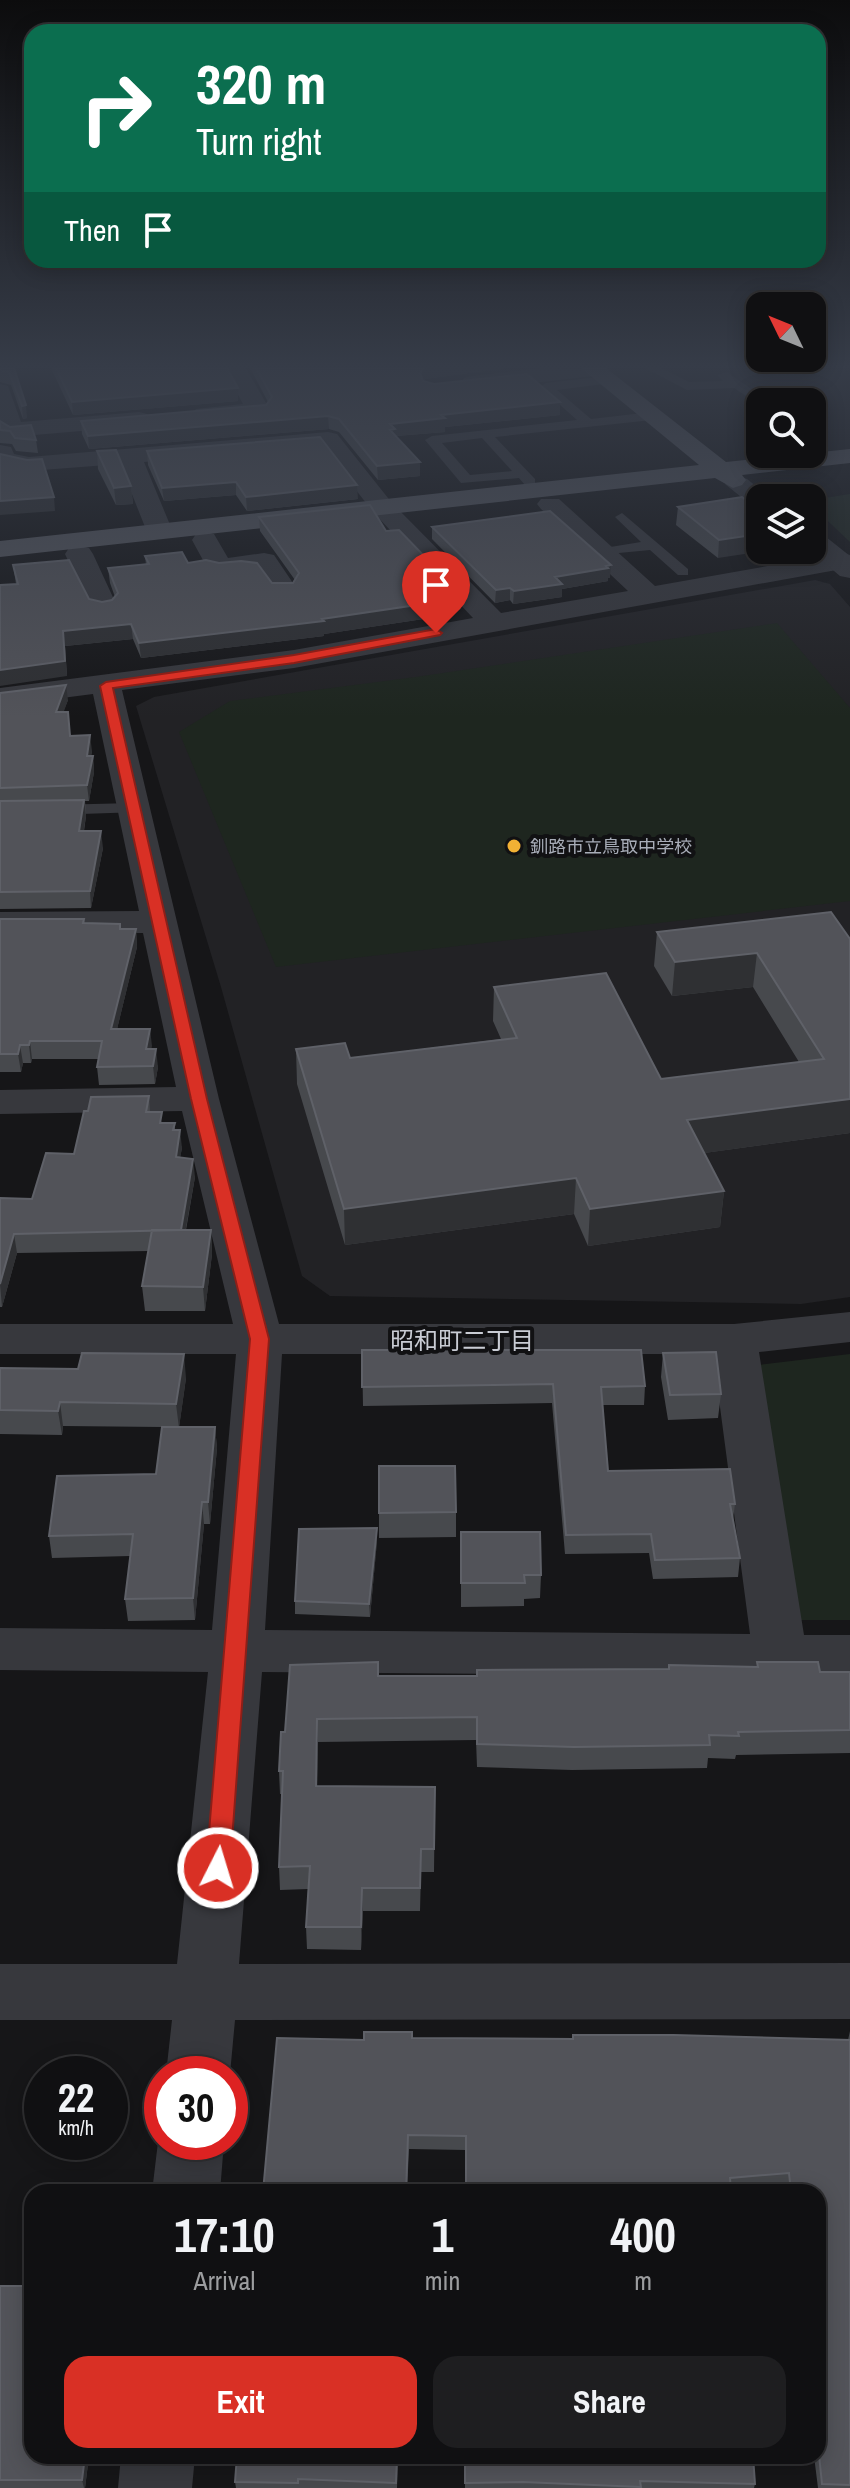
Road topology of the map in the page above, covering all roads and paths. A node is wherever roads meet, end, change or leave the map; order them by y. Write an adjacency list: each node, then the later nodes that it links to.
1 (141, 484): 8 (street)
2 (365, 484): 6 (street)
3 (664, 484): 6 (main road)
4 (682, 484): 5 (main road)
5 (550, 504): 6 (main road); 13 (street)
6 (389, 514): 8 (main road); 9 (main road); 21 (street)
7 (622, 517): 10 (lane)
8 (160, 532): 11 (main road)
9 (205, 540): 14 (main road); 18 (street)
10 (653, 545): 13 (lane); 17 (lane)
11 (0, 549)
12 (826, 550): 16 (street)
13 (603, 552): 19 (street)
14 (79, 554): 15 (main road); 20 (street)
15 (0, 563)
16 (846, 565): 19 (street)
17 (683, 572)
18 (283, 589)
19 (649, 595): 21 (street)
20 (103, 606)
21 (493, 622): 22 (street)
22 (106, 686): 23 (street); 24 (street)
23 (0, 697)
24 (134, 808): 25 (lane); 26 (street)
25 (34, 810)
26 (159, 922): 27 (street); 28 (street)
27 (0, 923)
28 (199, 1099): 29 (street); 32 (street)
29 (0, 1102)
30 (850, 1327): 33 (street)
31 (0, 1339): 32 (street)
32 (260, 1339): 33 (street); 35 (street)
33 (734, 1339): 36 (street)
34 (0, 1649): 35 (street)
35 (237, 1652): 36 (street); 38 (street)
36 (780, 1656): 37 (street)
37 (850, 1656)
38 (207, 1991): 39 (street); 40 (street); 41 (street)
39 (850, 1991)
40 (0, 1992)
41 (200, 2056)
42 (189, 2160): 43 (street)
43 (187, 2184)
44 (157, 2464): 45 (street)
45 (155, 2488)

